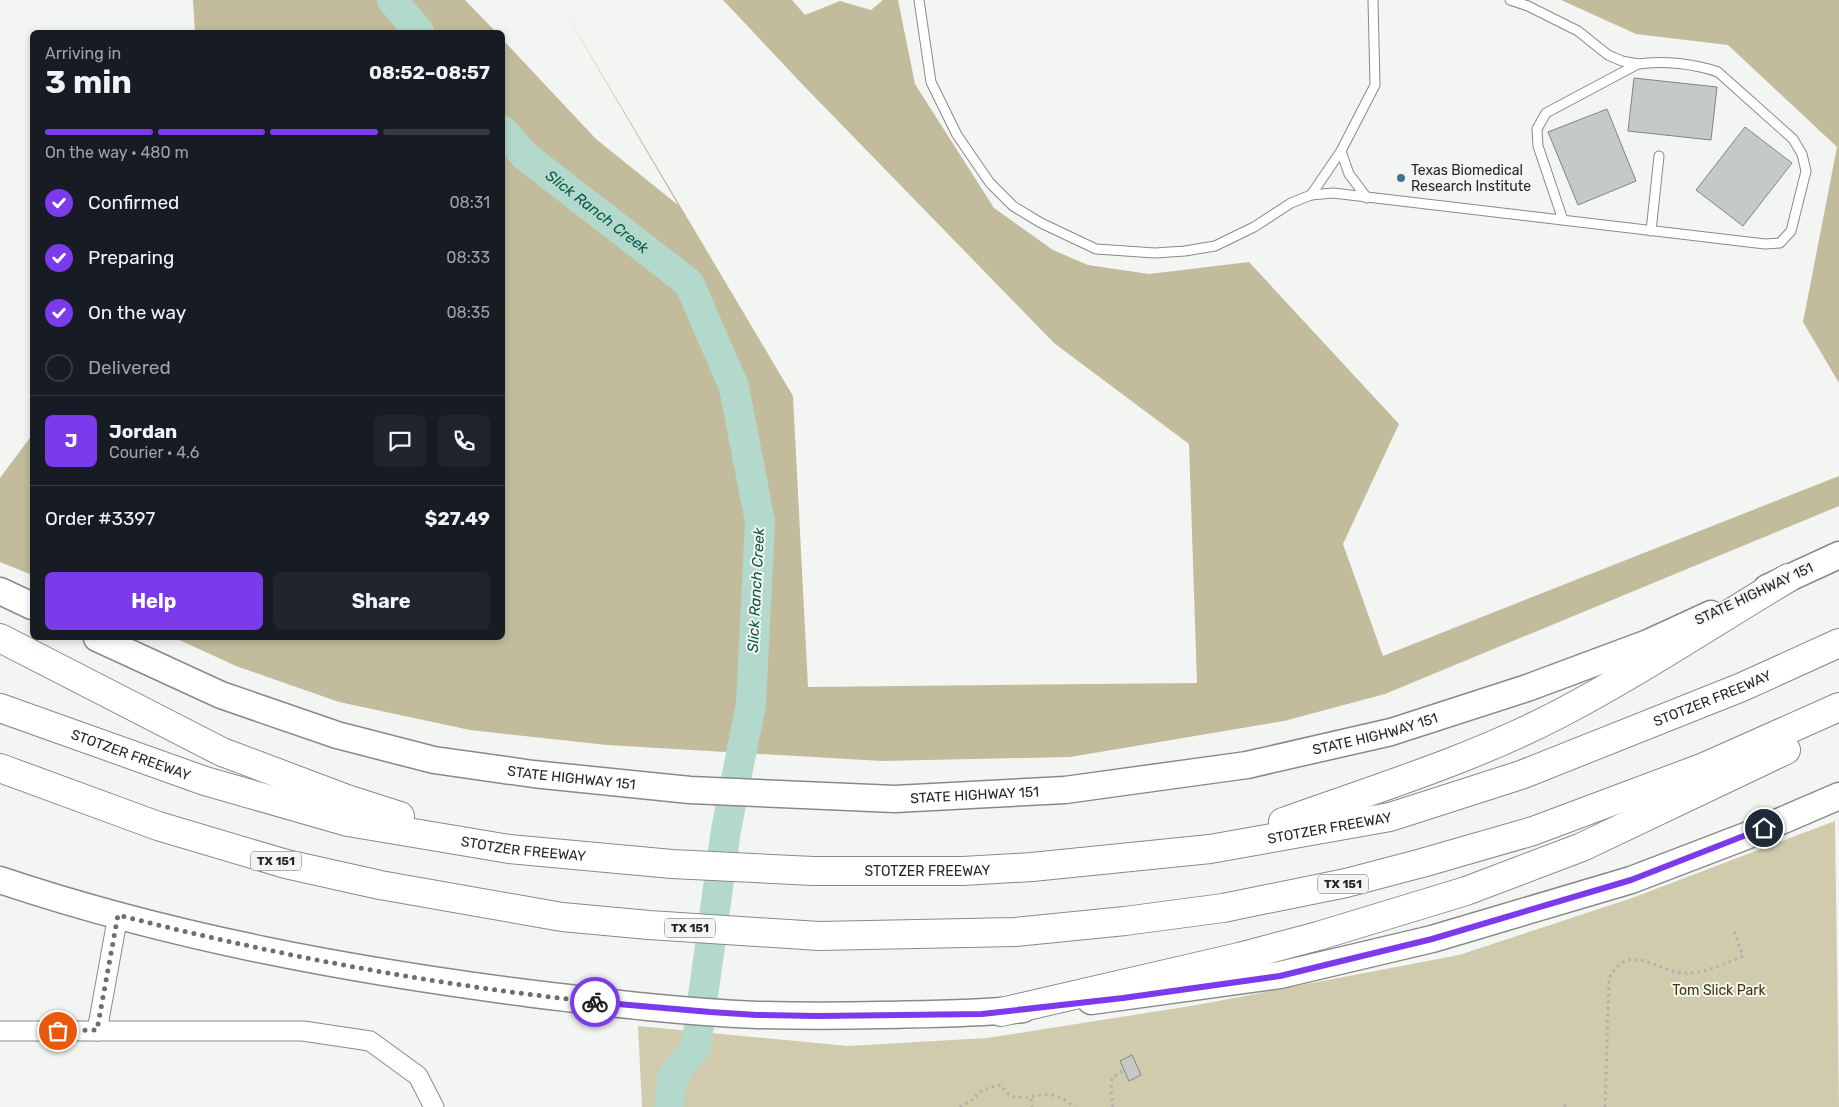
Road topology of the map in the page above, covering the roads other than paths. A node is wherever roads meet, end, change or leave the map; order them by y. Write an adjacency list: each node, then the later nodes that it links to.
1 (918, 0): 7 (lane)
2 (1373, 0): 5 (lane)
3 (1510, 0): 4 (lane)
4 (1638, 64): 9 (lane); 10 (lane)
5 (1341, 151): 7 (lane); 8 (lane)
6 (1659, 156): 10 (lane)
7 (1311, 195): 8 (lane)
8 (1367, 198): 9 (lane)
9 (1563, 220): 10 (lane)
10 (1651, 231)
11 (1839, 555): 12 (main road, STATE HIGHWAY 151)
12 (1788, 578): 16 (main road, STATE HIGHWAY 151); 24 (highway)
13 (0, 591): 14 (main road)
14 (30, 605)
15 (0, 638): 23 (highway)
16 (101, 640)
17 (1839, 643): 24 (highway, STOTZER FREEWAY)
18 (1839, 707): 21 (highway, TX 151)
19 (0, 708): 23 (highway, STOTZER FREEWAY)
20 (1839, 726): 27 (highway)
21 (0, 768)
22 (1839, 796): 27 (main road)
23 (509, 849): 24 (highway, STOTZER FREEWAY)
24 (1210, 849)
25 (0, 880): 26 (main road)
26 (118, 915): 27 (main road); 28 (street)
27 (1001, 1012)
28 (97, 1030): 29 (street); 30 (street)
29 (0, 1031)
30 (434, 1107)

